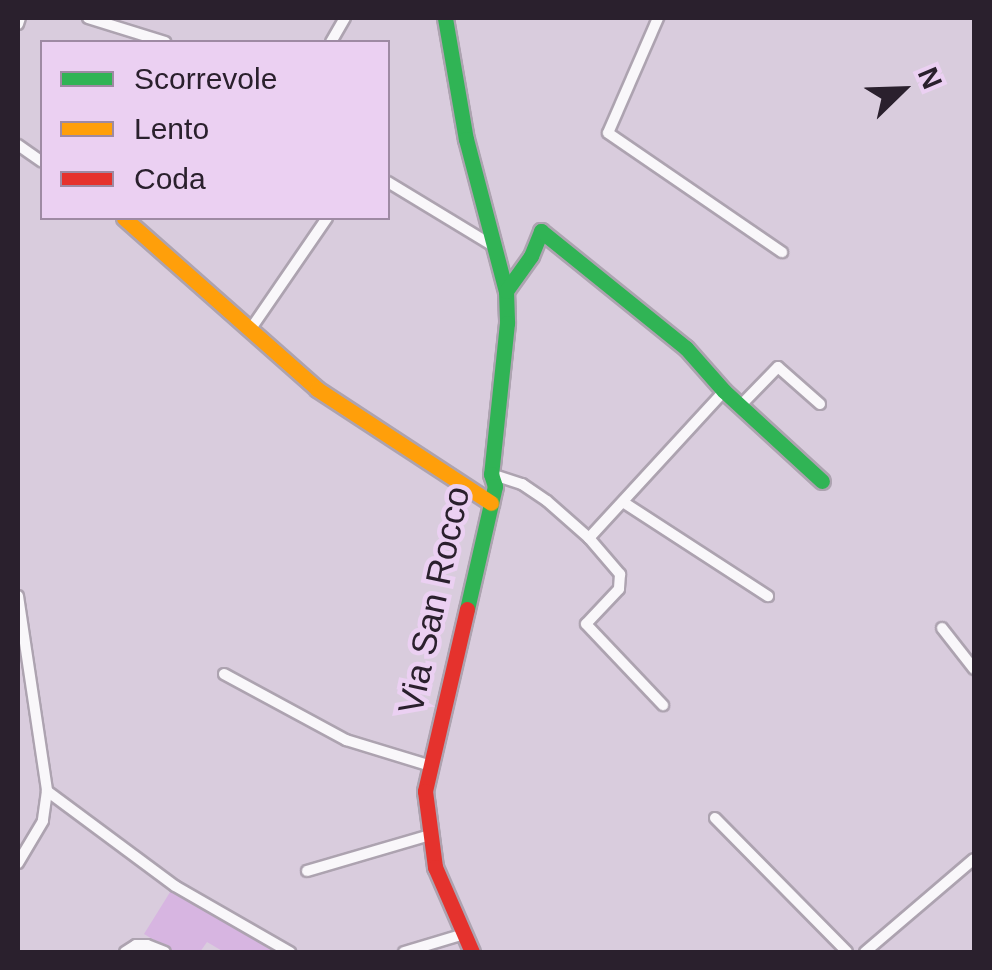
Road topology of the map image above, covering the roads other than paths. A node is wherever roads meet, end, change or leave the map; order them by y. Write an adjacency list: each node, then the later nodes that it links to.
1 (88, 18): 5 (street)
2 (345, 18): 6 (street)
3 (445, 18): 12 (street, Via San Rocco)
4 (658, 18): 13 (street)
5 (158, 40)
6 (332, 40)
7 (18, 145): 8 (street)
8 (40, 161)
9 (390, 183): 12 (street)
10 (126, 220): 15 (street)
11 (325, 220): 15 (street)
12 (495, 248): 14 (street, Via San Rocco)
13 (782, 252)
14 (506, 291): 16 (street); 19 (street, Via San Rocco)
15 (250, 330): 22 (street)
16 (724, 391): 18 (street); 21 (street)
17 (820, 404): 18 (street)
18 (741, 405): 20 (street)
19 (491, 474): 22 (street, Via San Rocco); 23 (street)
20 (822, 481)
21 (623, 502): 23 (street); 25 (street)
22 (491, 503): 30 (street, Via San Rocco)
23 (589, 538): 29 (street)
24 (18, 596): 31 (street)
25 (768, 596)
26 (942, 628): 27 (street)
27 (974, 669)
28 (224, 674): 30 (street)
29 (663, 705)
30 (428, 765): 33 (street, Via San Rocco)
31 (48, 791): 35 (street); 40 (street)
32 (714, 818): 43 (street)
33 (428, 836): 36 (street); 37 (street, Via San Rocco)
34 (974, 859): 44 (street)
35 (18, 863)
36 (307, 871)
37 (464, 934): 41 (street); 42 (street, Via San Rocco)
38 (126, 952): 39 (street)
39 (165, 952)
40 (290, 952)
41 (404, 952)
42 (472, 952)
43 (848, 952)
44 (864, 952)

